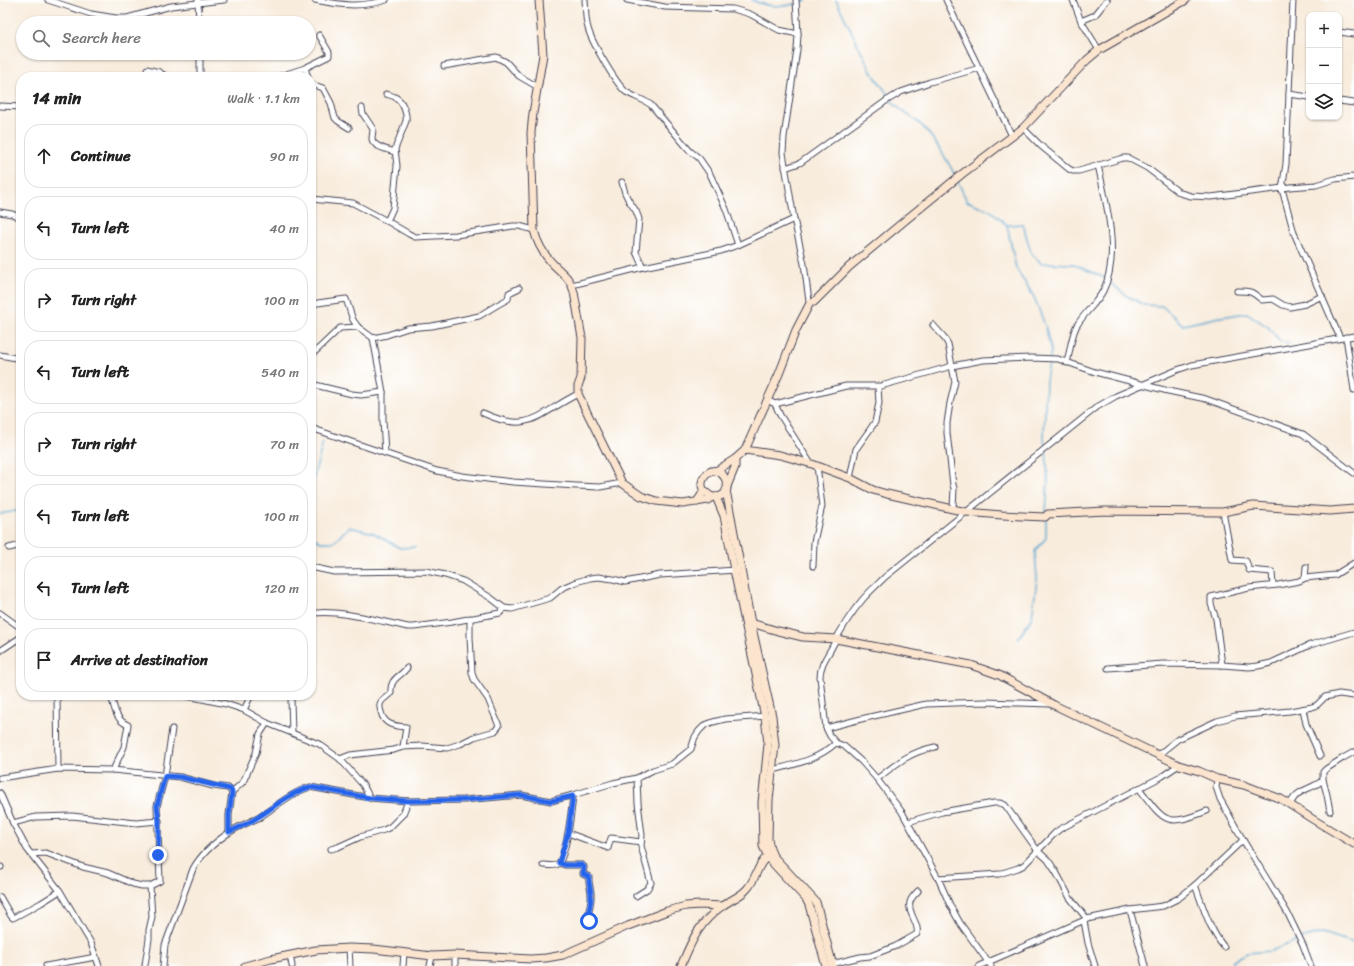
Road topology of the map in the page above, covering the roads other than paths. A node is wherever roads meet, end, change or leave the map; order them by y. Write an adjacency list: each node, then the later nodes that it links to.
1 (48, 0): 15 (street)
2 (224, 0): 14 (street)
3 (315, 0): 4 (street)
4 (386, 0)
5 (539, 0): 34 (street)
6 (585, 0): 58 (street)
7 (627, 0): 20 (street)
8 (796, 0): 20 (street)
9 (946, 0): 27 (street)
10 (1073, 0): 18 (street)
11 (1107, 0): 18 (street)
12 (1184, 0): 23 (street)
13 (1293, 0): 36 (street)
14 (198, 1): 16 (street); 17 (street)
15 (104, 16)
16 (134, 16)
17 (199, 16)
18 (1081, 21): 23 (street)
19 (1342, 32): 21 (street)
20 (798, 34): 48 (street)
21 (1354, 34)
22 (319, 35): 26 (street)
23 (1099, 50): 44 (street)
24 (200, 60): 30 (street)
25 (444, 66): 34 (street)
26 (305, 68): 31 (street); 32 (street)
27 (980, 68): 45 (street); 48 (street)
28 (147, 69): 29 (street)
29 (159, 72)
30 (200, 72)
31 (293, 72)
32 (306, 72)
33 (316, 87): 43 (street)
34 (538, 87): 57 (street)
35 (386, 94): 46 (street)
36 (1289, 94): 37 (street); 51 (street)
37 (1306, 97)
38 (1342, 101): 39 (street)
39 (1354, 103)
40 (0, 106): 41 (street)
41 (16, 107)
42 (362, 108): 46 (street)
43 (349, 128)
44 (1023, 128): 45 (street); 47 (street)
45 (1012, 136): 64 (street)
46 (395, 152): 56 (street)
47 (1098, 165): 51 (street); 74 (street)
48 (785, 168): 55 (street)
49 (1354, 177): 51 (street)
50 (622, 182): 59 (street)
51 (1282, 189): 63 (street)
52 (316, 200): 56 (street)
53 (0, 212): 54 (street)
54 (16, 216)
55 (794, 219): 58 (street); 64 (street)
56 (387, 221): 57 (street)
57 (534, 230): 60 (street)
58 (738, 245): 59 (street)
59 (643, 267): 60 (street)
60 (572, 285): 81 (street)
61 (519, 288): 70 (street)
62 (1237, 291): 63 (street)
63 (1322, 296): 69 (street)
64 (812, 301): 82 (street)
65 (316, 303): 67 (street)
66 (933, 325): 75 (street)
67 (358, 327): 70 (street); 71 (street)
68 (1354, 336): 69 (street)
69 (1343, 337): 76 (street); 79 (street)
70 (373, 338): 80 (street)
71 (316, 351)
72 (0, 355): 73 (street)
73 (16, 358)
74 (1067, 363): 75 (street); 76 (street)
75 (952, 366): 78 (street); 98 (street)
76 (1144, 384): 91 (street); 100 (street)
77 (316, 385): 80 (street)
78 (878, 387): 83 (street); 92 (street)
79 (1354, 390)
80 (383, 392): 87 (street)
81 (578, 394): 84 (street); 93 (street)
82 (767, 400): 83 (street); 86 (street)
83 (775, 404): 89 (street)
84 (483, 413)
85 (316, 430): 87 (street)
86 (745, 450): 88 (street); 89 (street)
87 (385, 453): 93 (street)
88 (735, 459): 90 (street); 94 (street)
89 (815, 465): 92 (street); 105 (street)
90 (716, 471): 94 (street); 95 (street)
91 (1354, 473)
92 (850, 478): 98 (street)
93 (622, 483): 97 (street)
94 (727, 487): 96 (street); 108 (street)
95 (704, 491): 96 (street); 97 (street)
96 (714, 497): 97 (street); 108 (street)
97 (697, 502)
98 (953, 508): 100 (street)
99 (1354, 509): 101 (street)
100 (966, 512): 101 (street); 119 (street)
101 (1223, 512): 110 (street)
102 (16, 546): 103 (street)
103 (9, 548)
104 (1354, 563): 109 (street)
105 (813, 566)
106 (1306, 567): 109 (street)
107 (316, 568): 112 (street)
108 (737, 569): 111 (street); 112 (street)
109 (1305, 578): 110 (street)
110 (1273, 585): 122 (street)
111 (745, 606): 116 (street); 134 (street)
112 (504, 608): 115 (street)
113 (0, 613): 117 (street)
114 (316, 613): 115 (street)
115 (470, 618): 140 (street)
116 (751, 623): 119 (street); 134 (street)
117 (16, 624)
118 (1354, 632): 122 (street)
119 (836, 639): 131 (street); 136 (street)
120 (16, 641): 121 (street)
121 (0, 651)
122 (1222, 665): 124 (street)
123 (407, 668): 140 (street)
124 (1108, 668)
125 (1354, 696): 132 (street)
126 (57, 700): 147 (street)
127 (112, 700): 148 (street)
128 (207, 700): 133 (street)
129 (249, 700): 133 (street)
130 (291, 700): 138 (street)
131 (1054, 705): 136 (street); 143 (street)
132 (1303, 709): 143 (street); 144 (street)
133 (244, 710): 135 (street)
134 (769, 716): 149 (street); 152 (street); 176 (street)
135 (267, 723): 138 (street); 157 (street)
136 (826, 728): 139 (street)
137 (172, 729): 150 (street)
138 (292, 733): 145 (street)
139 (836, 743): 149 (street); 153 (street)
140 (404, 747): 145 (street)
141 (935, 747): 153 (street)
142 (1354, 752): 155 (street)
143 (1158, 755): 146 (street)
144 (1320, 756)
145 (340, 759): 160 (street)
146 (1179, 765): 154 (street); 156 (street)
147 (58, 769): 148 (street); 151 (street)
148 (113, 770): 150 (street)
149 (773, 770): 176 (street)
150 (165, 776): 157 (street); 165 (street)
151 (0, 778)
152 (637, 778): 159 (street); 171 (street)
153 (877, 779): 166 (street)
154 (1217, 779): 162 (street); 170 (street)
155 (1323, 780): 162 (street); 164 (street)
156 (1139, 788): 163 (street); 174 (street)
157 (232, 792): 168 (street)
158 (0, 793): 167 (street)
159 (573, 796): 161 (street); 169 (street)
160 (370, 798): 161 (street); 168 (street)
161 (408, 801): 173 (street)
162 (1290, 804): 172 (street)
163 (1208, 811)
164 (1330, 811)
165 (159, 821): 167 (street); 181 (street)
166 (908, 822): 174 (street); 179 (street)
167 (13, 823): 175 (street)
168 (229, 832): 202 (street)
169 (568, 833): 171 (street); 177 (street)
170 (1243, 840): 180 (street); 213 (street)
171 (642, 842): 184 (street)
172 (1354, 844)
173 (331, 849)
174 (1038, 851): 179 (street); 188 (street)
175 (31, 854): 181 (street); 182 (street)
176 (770, 856): 186 (street); 199 (street)
177 (559, 863): 178 (street); 189 (street)
178 (543, 865)
179 (938, 878): 197 (street)
180 (1195, 885): 187 (street); 190 (street)
181 (150, 886): 198 (street)
182 (60, 891): 185 (street); 196 (street)
183 (918, 891): 199 (street)
184 (636, 896)
185 (0, 897)
186 (723, 906): 194 (street); 209 (street)
187 (1130, 910): 188 (street); 212 (street)
188 (1086, 920): 197 (street); 211 (street)
189 (589, 921)
190 (1224, 947)
191 (349, 948): 192 (street); 193 (street); 205 (street)
192 (404, 953): 195 (street); 206 (street)
193 (290, 955): 203 (street); 204 (street)
194 (455, 955): 195 (street); 208 (street)
195 (432, 956): 207 (street)
196 (96, 957): 200 (street); 201 (street)
197 (990, 964): 210 (street)
198 (145, 965)
199 (830, 965)
200 (46, 966)
201 (99, 966)
202 (163, 966)
203 (245, 966)
204 (292, 966)
205 (350, 966)
206 (403, 966)
207 (430, 966)
208 (455, 966)
209 (681, 966)
210 (979, 966)
211 (1095, 966)
212 (1144, 966)
213 (1311, 966)

